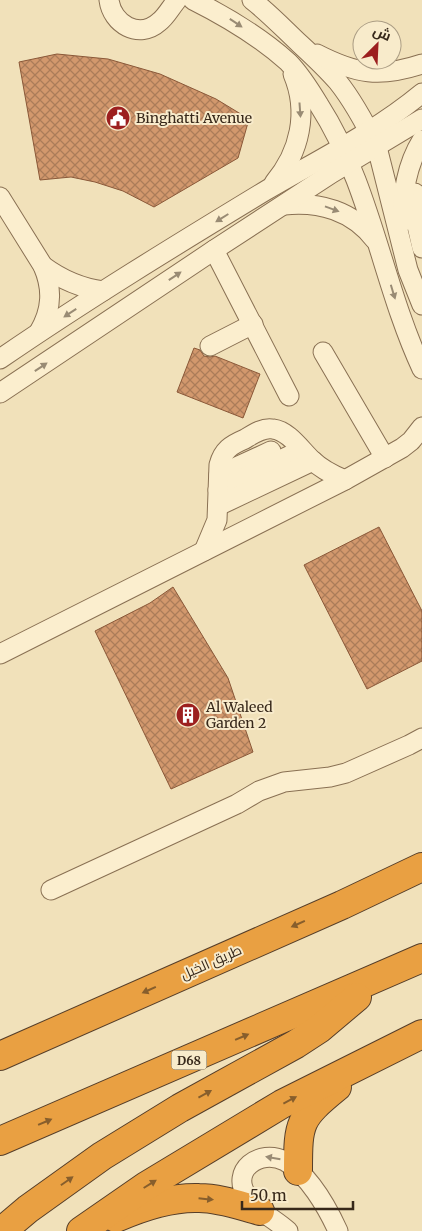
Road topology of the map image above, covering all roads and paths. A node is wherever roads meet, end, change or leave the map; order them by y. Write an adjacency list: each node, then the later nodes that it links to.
1 (109, 0): 2 (street)
2 (177, 0)
3 (193, 0): 7 (street, one-way to 7)
4 (252, 0): 5 (street)
5 (269, 7): 6 (street)
6 (301, 44): 8 (street); 11 (street)
7 (289, 63): 14 (street); 16 (street, one-way to 16)
8 (422, 64)
9 (422, 93): 11 (street)
10 (422, 119): 13 (street)
11 (368, 130): 13 (street); 14 (street)
12 (422, 140): 19 (street)
13 (377, 148): 14 (street); 19 (street)
14 (346, 154): 16 (street); 18 (street); 20 (street)
15 (422, 168): 21 (street)
16 (264, 192): 24 (street, one-way to 24)
17 (0, 197): 23 (street)
18 (284, 205): 20 (street, one-way to 20); 22 (street)
19 (400, 241): 25 (street)
20 (379, 245): 31 (street, one-way to 31)
21 (422, 248)
22 (214, 250): 26 (street); 32 (street, one-way to 22)
23 (43, 266): 24 (street); 27 (street)
24 (104, 291): 27 (street, one-way to 27)
25 (422, 305)
26 (252, 324): 28 (street); 33 (street)
27 (40, 332): 30 (street)
28 (210, 346)
29 (322, 352): 38 (street)
30 (0, 359)
31 (422, 368)
32 (0, 393)
33 (289, 396)
34 (422, 427): 36 (street)
35 (422, 445): 36 (street)
36 (402, 448): 38 (street)
37 (302, 451): 39 (street); 40 (street); 40 (street)
38 (385, 458): 39 (street)
39 (345, 480): 41 (street)
40 (218, 490): 41 (street)
41 (204, 551): 42 (street)
42 (0, 654)
43 (422, 738): 45 (street)
44 (422, 867): 48 (highway, طريق الخيل, one-way to 48)
45 (51, 890)
46 (422, 958): 47 (highway, D68)
47 (378, 979): 53 (highway, D68, one-way to 47); 56 (highway, one-way to 47)
48 (84, 1019): 50 (highway); 51 (highway, طريق الخيل)
49 (422, 1034): 52 (highway)
50 (0, 1035)
51 (0, 1056)
52 (361, 1065): 54 (highway); 57 (highway, one-way to 52)
53 (0, 1142)
54 (298, 1171): 55 (street, one-way to 55); 60 (street)
55 (260, 1211): 58 (highway, one-way to 55); 59 (street)
56 (2, 1231)
57 (81, 1231)
58 (94, 1231)
59 (288, 1231)
60 (338, 1231)

